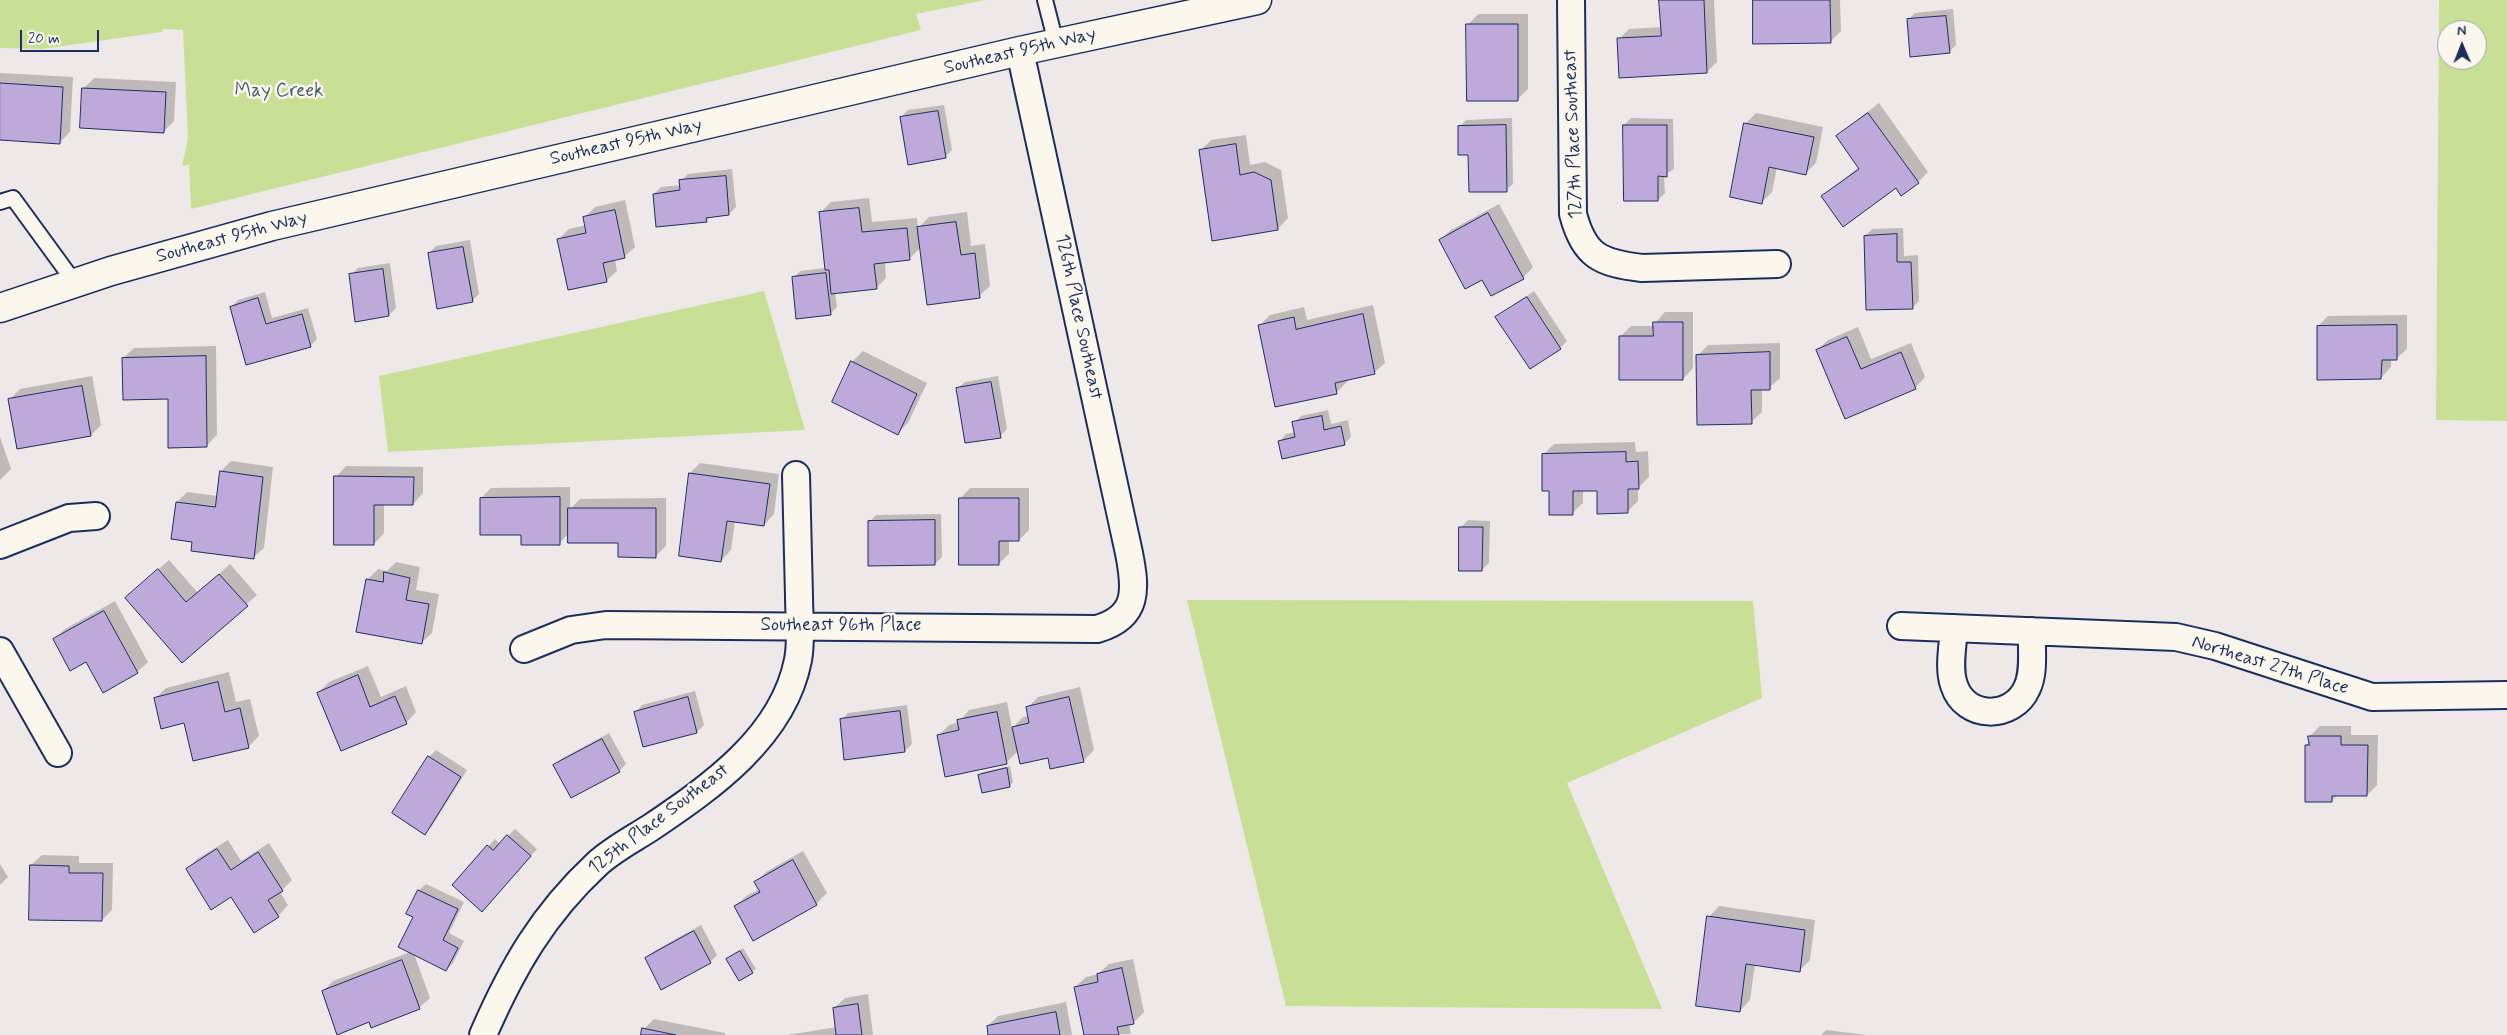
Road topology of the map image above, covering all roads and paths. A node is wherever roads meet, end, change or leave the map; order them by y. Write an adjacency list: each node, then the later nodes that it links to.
1 (1045, 0): 4 (lane)
2 (1257, 0): 4 (street, Southeast 95th Way)
3 (1571, 0): 7 (street, 127th Place Southeast)
4 (1056, 44): 5 (street, Southeast 95th Way)
5 (1020, 51): 8 (street, Southeast 95th Way); 13 (street, 126th Place Southeast)
6 (0, 202): 8 (lane)
7 (1777, 264)
8 (76, 283): 9 (street, Southeast 95th Way)
9 (0, 308)
10 (796, 475): 14 (street, 125th Place Southeast)
11 (96, 516): 12 (street)
12 (0, 545)
13 (1135, 583): 14 (street, Southeast 96th Place)
14 (799, 625): 18 (street, Southeast 96th Place); 22 (street, 125th Place Southeast)
15 (1901, 626): 16 (street, Northeast 27th Place)
16 (1954, 628): 17 (street, Northeast 27th Place); 17 (street)
17 (2032, 631): 20 (street, Northeast 27th Place)
18 (524, 649)
19 (0, 651): 21 (street)
20 (2507, 695)
21 (58, 754)
22 (483, 1035)

